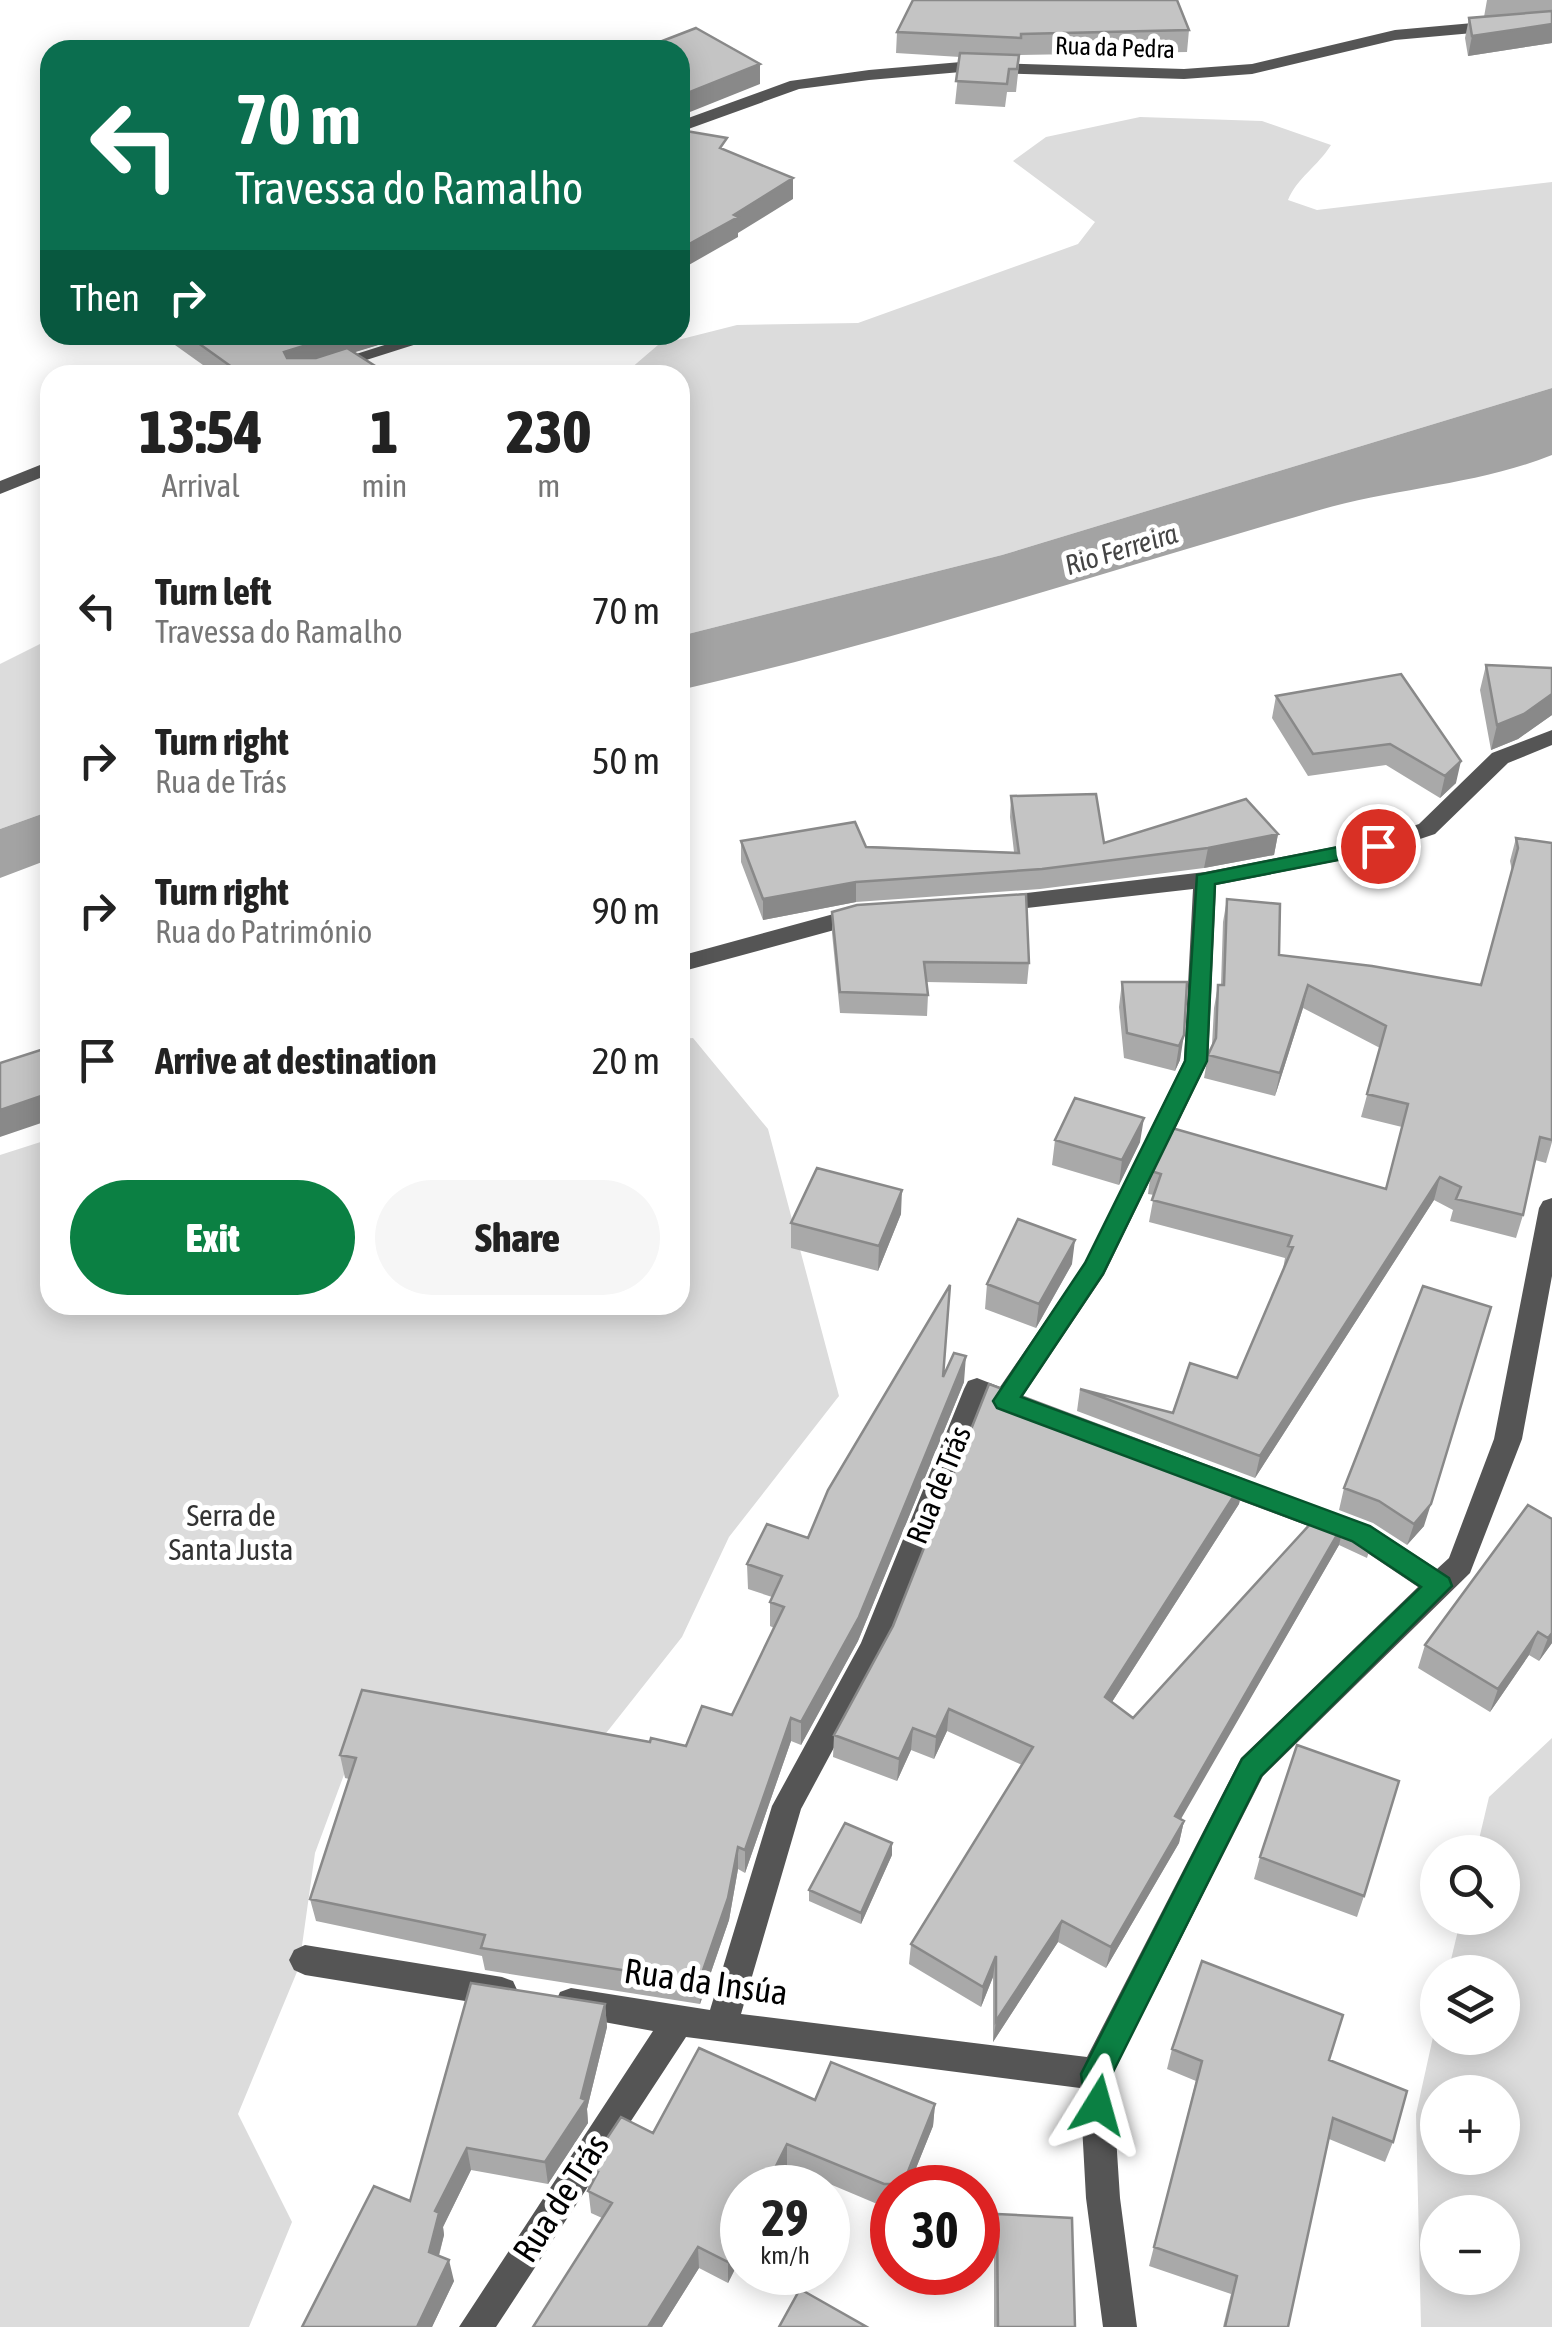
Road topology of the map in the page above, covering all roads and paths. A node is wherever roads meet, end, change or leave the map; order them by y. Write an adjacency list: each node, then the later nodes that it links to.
1 (1552, 20): 2 (street, Rua da Pedra)
2 (690, 123)
3 (402, 345): 4 (street)
4 (333, 365)
5 (40, 471): 6 (street)
6 (0, 488)
7 (1552, 738): 8 (street)
8 (1204, 880): 9 (street); 13 (street, Rua de Trás)
9 (967, 906)
10 (893, 912): 11 (street)
11 (690, 961)
12 (1552, 1208): 16 (street)
13 (1005, 1401): 14 (street); 19 (street, Rua de Trás)
14 (1040, 1414)
15 (1180, 1467): 16 (street)
16 (1440, 1586): 20 (street)
17 (305, 1960): 18 (street, Rua da Insúa)
18 (678, 2020): 19 (street, Rua da Insúa); 21 (street, Rua de Trás)
19 (721, 2027): 20 (street, Rua da Insúa)
20 (1096, 2074): 22 (street)
21 (476, 2327)
22 (1120, 2327)

